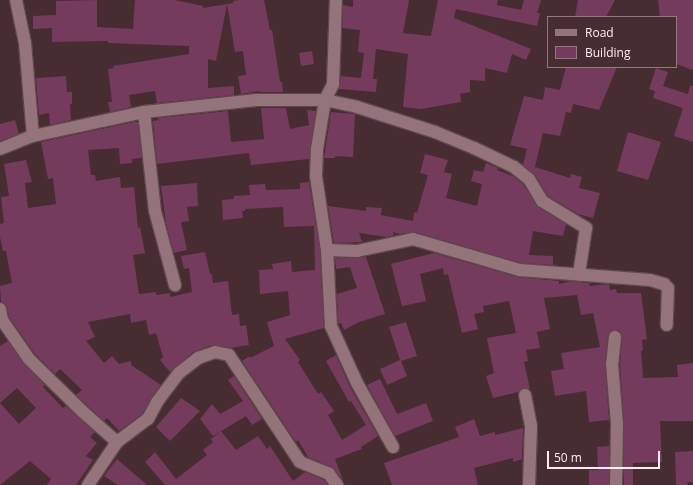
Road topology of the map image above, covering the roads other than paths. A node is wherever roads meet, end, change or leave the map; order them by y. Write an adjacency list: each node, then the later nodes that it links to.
1 (16, 0): 5 (street)
2 (336, 0): 3 (street)
3 (325, 100): 4 (street); 7 (street); 8 (street)
4 (144, 112): 5 (street); 9 (street)
5 (33, 136): 6 (street)
6 (0, 149)
7 (327, 250): 8 (street); 15 (street)
8 (579, 274): 11 (street)
9 (175, 285)
10 (0, 310): 14 (street)
11 (667, 325)
12 (615, 337): 19 (street)
13 (525, 396): 18 (street)
14 (117, 442): 16 (street); 17 (street)
15 (393, 447)
16 (88, 485)
17 (337, 485)
18 (530, 485)
19 (616, 485)

